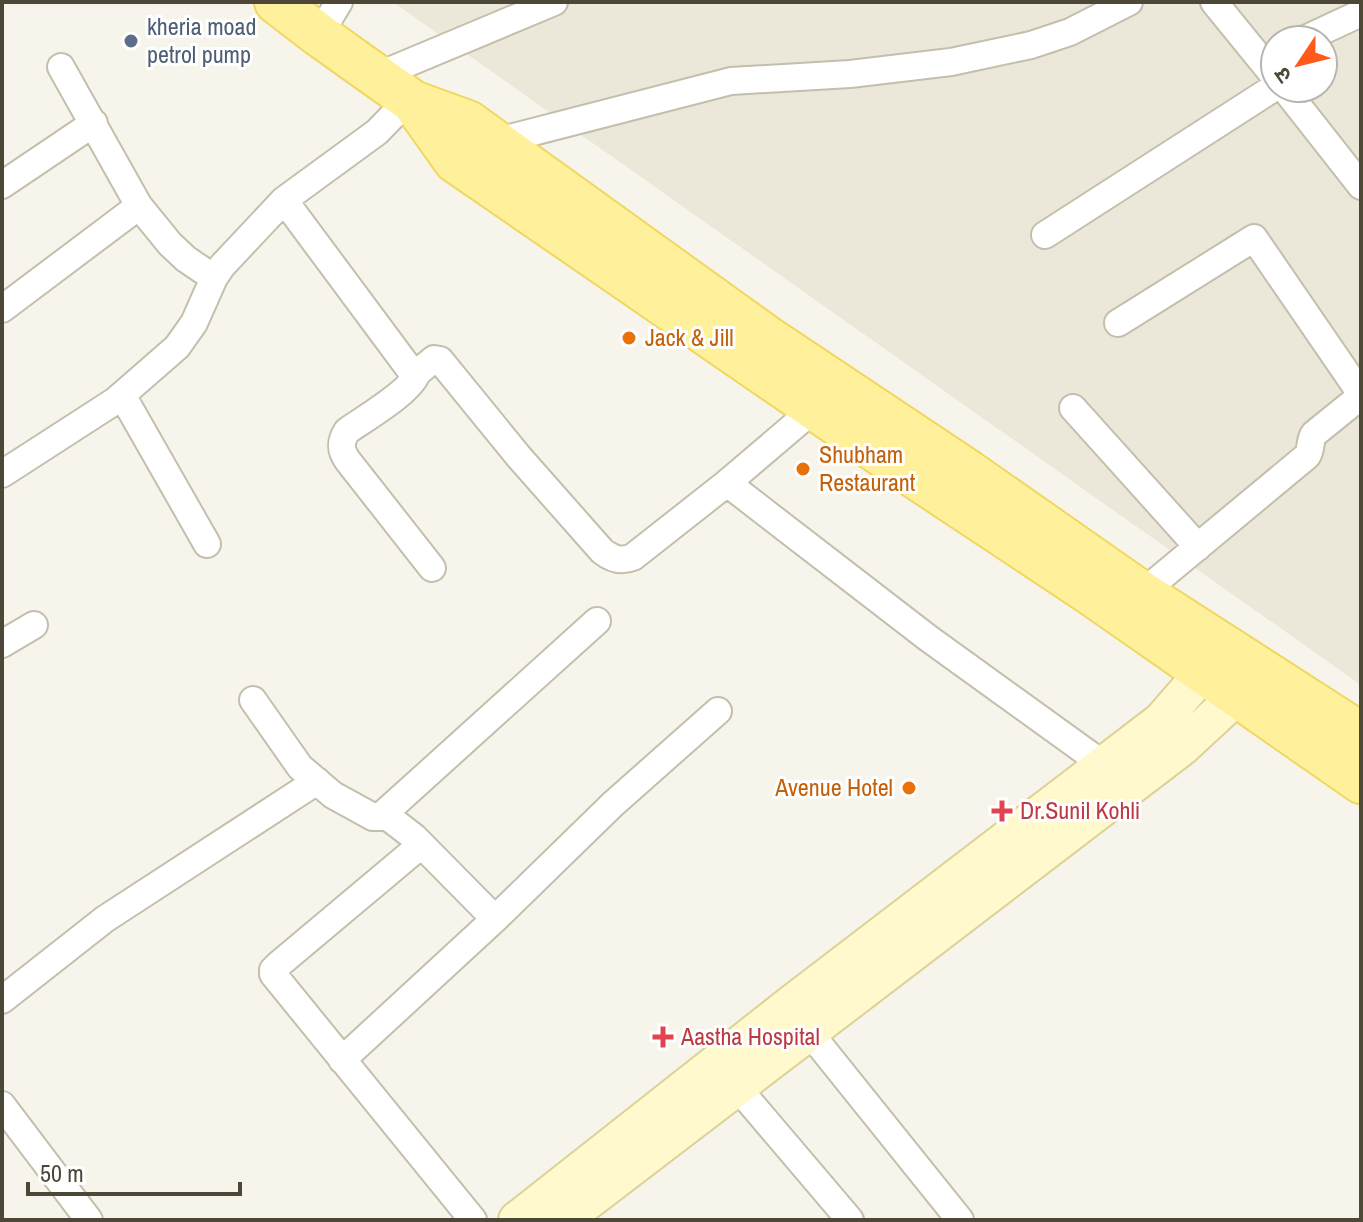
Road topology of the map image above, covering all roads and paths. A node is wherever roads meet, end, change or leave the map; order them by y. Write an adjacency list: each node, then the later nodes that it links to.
1 (276, 2): 6 (main road)
2 (554, 2): 10 (street)
3 (1129, 2): 14 (street)
4 (1214, 2): 8 (street)
5 (1361, 13): 7 (street)
6 (329, 19): 10 (main road)
7 (1337, 24)
8 (1259, 51)
9 (61, 67): 13 (street)
10 (399, 92): 14 (main road); 17 (street); 26 (main road)
11 (1259, 97): 19 (street)
12 (1297, 104): 16 (street)
13 (94, 123): 15 (street); 18 (street)
14 (494, 142): 33 (main road)
15 (2, 185)
16 (1361, 186)
17 (284, 200): 20 (street); 23 (street)
18 (139, 206): 20 (street); 21 (street)
19 (1045, 235)
20 (214, 278): 24 (street)
21 (2, 309)
22 (1118, 323): 25 (street)
23 (417, 373): 29 (street); 32 (street)
24 (122, 395): 28 (street); 30 (street)
25 (1361, 395): 31 (street)
26 (815, 408): 29 (street); 37 (main road)
27 (1073, 408): 31 (street)
28 (2, 474)
29 (727, 483): 41 (street)
30 (207, 544)
31 (1198, 547): 33 (street)
32 (432, 568)
33 (1142, 593): 37 (main road)
34 (597, 621): 44 (street)
35 (34, 625): 36 (street)
36 (2, 644)
37 (1231, 671): 40 (main road); 41 (street); 43 (main road); 48 (street)
38 (253, 700): 42 (street)
39 (718, 711): 46 (street)
40 (1361, 734)
41 (1104, 765): 54 (street)
42 (317, 781): 44 (street); 47 (street)
43 (1361, 782)
44 (380, 817): 45 (street)
45 (421, 845): 46 (street); 49 (street)
46 (495, 919): 49 (street)
47 (2, 1000)
48 (809, 1032): 50 (street); 57 (street)
49 (342, 1060): 53 (street)
50 (737, 1087): 55 (street); 56 (street)
51 (2, 1105): 52 (street)
52 (89, 1220)
53 (473, 1220)
54 (517, 1220)
55 (563, 1220)
56 (850, 1220)
57 (960, 1220)

